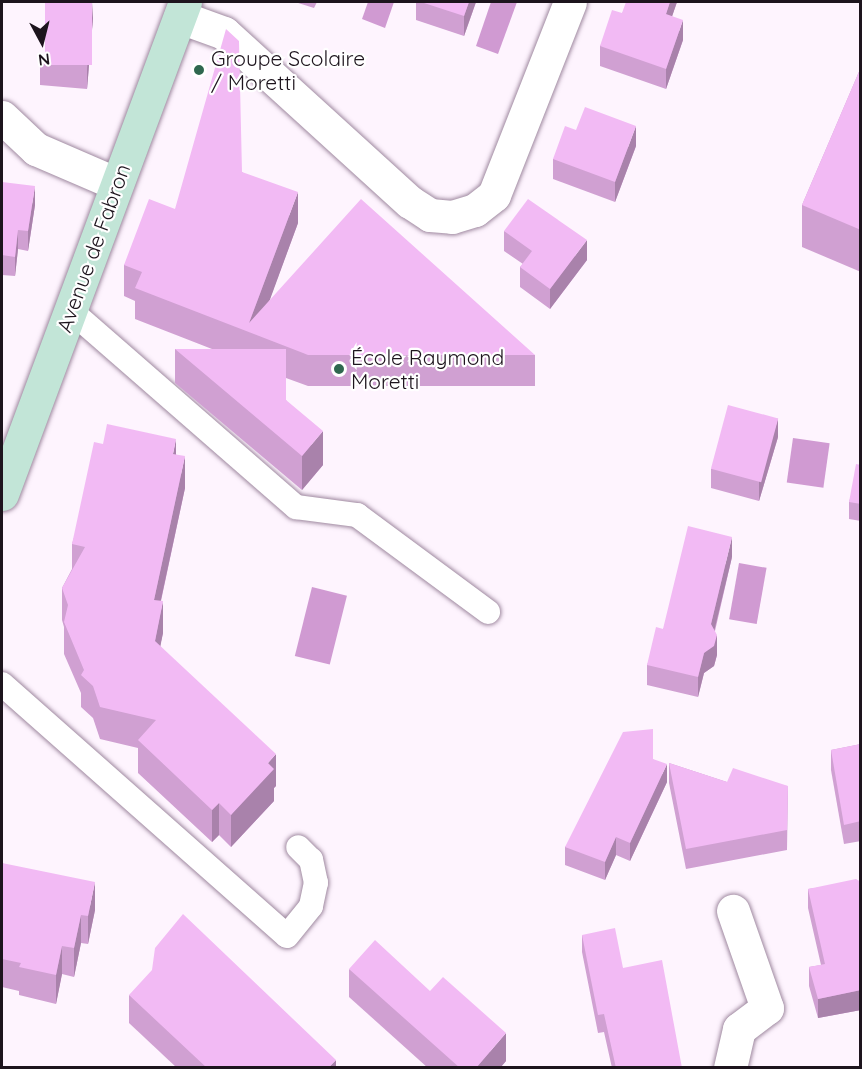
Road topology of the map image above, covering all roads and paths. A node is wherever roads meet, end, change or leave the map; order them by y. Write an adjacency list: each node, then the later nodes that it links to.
1 (570, 2): 2 (street)
2 (183, 9): 4 (street, Avenue de Fabron)
3 (2, 117): 4 (street)
4 (117, 184): 5 (street, Avenue de Fabron)
5 (70, 310): 6 (street, Avenue de Fabron); 7 (lane)
6 (2, 494)
7 (488, 612)
8 (2, 684): 9 (lane)
9 (298, 847)
10 (733, 911): 11 (street)
11 (730, 1068)

